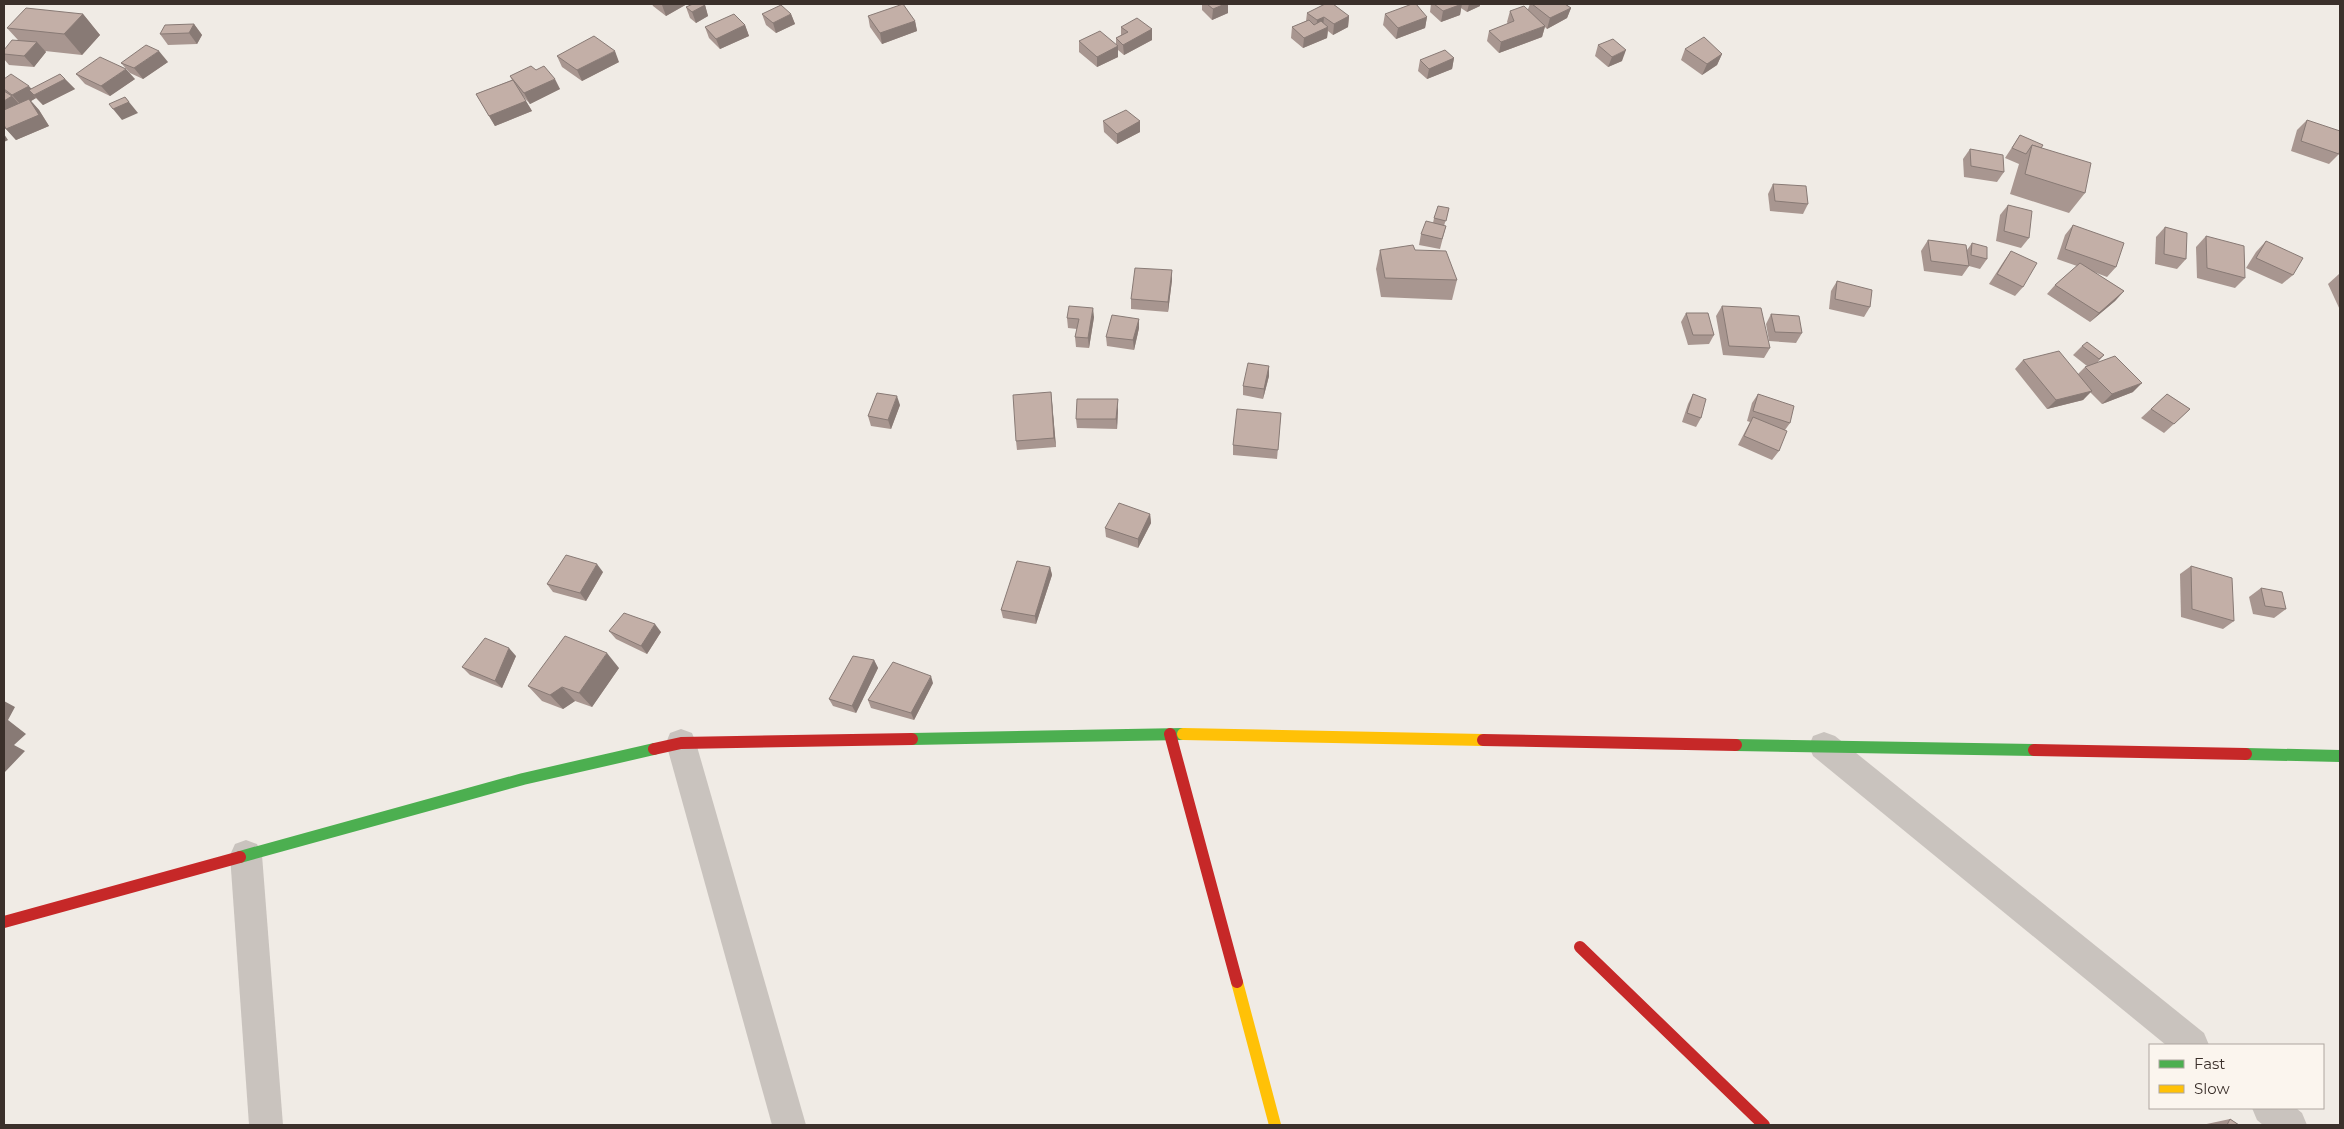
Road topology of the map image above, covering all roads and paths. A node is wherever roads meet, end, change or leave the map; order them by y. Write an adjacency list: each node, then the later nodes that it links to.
1 (1170, 734): 2 (street); 3 (street); 12 (street)
2 (680, 744): 5 (street); 11 (street)
3 (1824, 746): 4 (street); 8 (street)
4 (2340, 756)
5 (246, 855): 6 (street); 10 (street)
6 (4, 922)
7 (1580, 947): 13 (street)
8 (2191, 1044)
9 (2270, 1109): 14 (street)
10 (266, 1125)
11 (789, 1125)
12 (1274, 1125)
13 (1764, 1125)
14 (2290, 1125)

